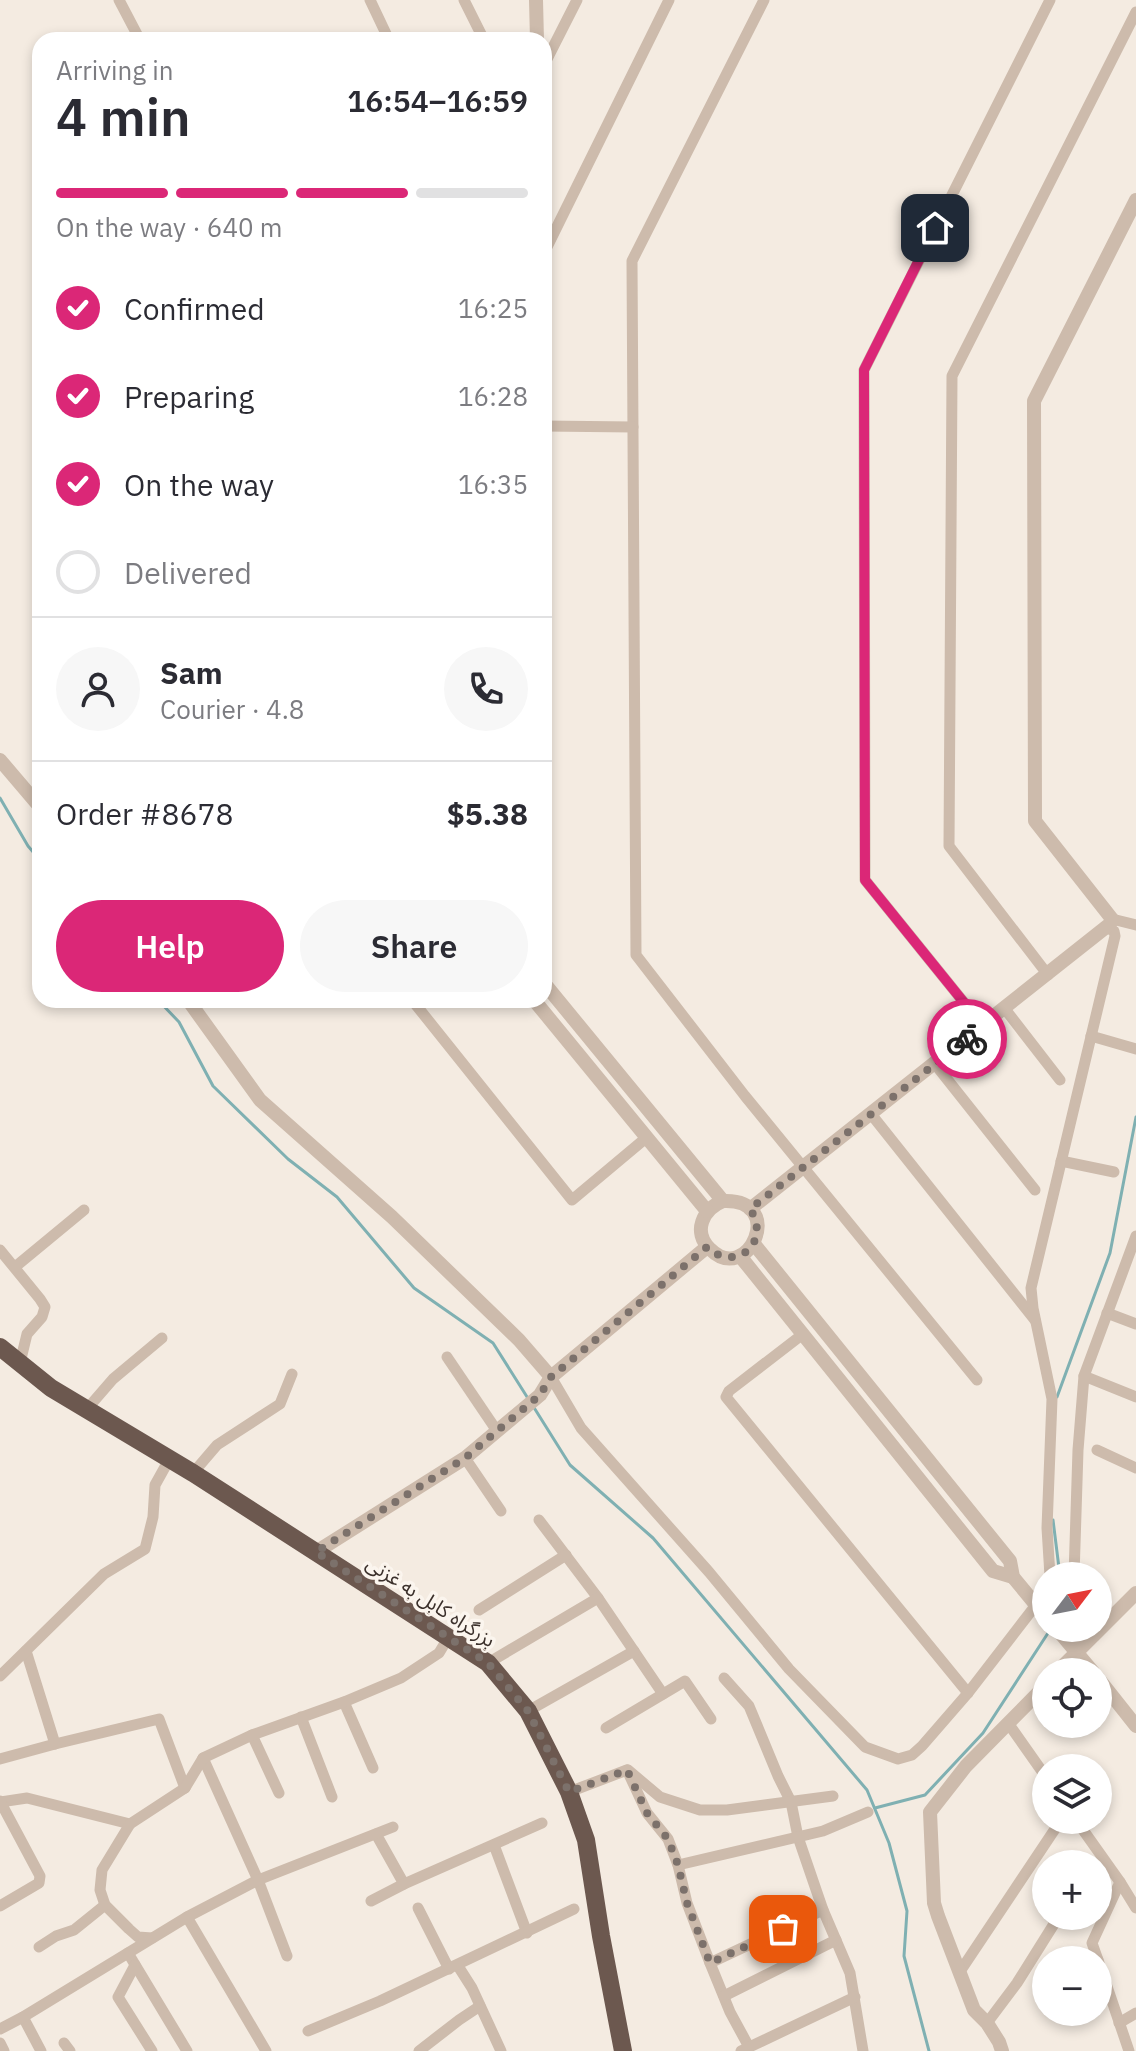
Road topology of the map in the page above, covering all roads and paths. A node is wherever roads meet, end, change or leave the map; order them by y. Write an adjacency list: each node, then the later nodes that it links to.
1 (119, 0): 10 (street)
2 (370, 0): 11 (street)
3 (464, 0): 12 (street)
4 (536, 0): 13 (street)
5 (577, 0): 14 (street)
6 (669, 0): 16 (street)
7 (764, 0): 18 (street)
8 (1050, 0): 29 (street)
9 (1136, 12): 23 (street)
10 (136, 32)
11 (385, 32)
12 (480, 32)
13 (537, 32)
14 (552, 49)
15 (1136, 200): 21 (street)
16 (552, 237)
17 (552, 426): 18 (street)
18 (633, 427): 37 (street)
19 (0, 760): 20 (street)
20 (32, 798)
21 (1110, 924): 22 (street); 23 (street); 30 (street)
22 (1136, 925)
23 (1048, 975): 28 (street)
24 (552, 993): 40 (street)
25 (194, 1008): 61 (street)
26 (418, 1008): 35 (street)
27 (540, 1008): 35 (street)
28 (1005, 1009): 29 (street); 33 (street)
29 (983, 1026): 32 (street)
30 (1091, 1036): 31 (street); 36 (street)
31 (1136, 1049)
32 (935, 1064): 34 (street); 39 (street)
33 (1060, 1080)
34 (871, 1114): 37 (street); 52 (street)
35 (646, 1138): 43 (street)
36 (1061, 1161): 38 (street); 52 (street)
37 (803, 1167): 41 (street); 62 (street)
38 (1114, 1172)
39 (1035, 1190)
40 (723, 1201): 41 (street); 43 (street)
41 (750, 1209): 45 (street)
42 (84, 1210): 50 (street)
43 (707, 1211): 46 (street)
44 (1136, 1236): 49 (street)
45 (754, 1244): 48 (street); 77 (street)
46 (707, 1247): 48 (street); 61 (street)
47 (0, 1250): 50 (street)
48 (740, 1256): 54 (street)
49 (1132, 1263): 51 (street)
50 (15, 1267): 58 (street)
51 (1107, 1313): 53 (street); 60 (street)
52 (1036, 1322): 75 (street)
53 (1136, 1324)
54 (803, 1334): 77 (street); 94 (street)
55 (162, 1338): 64 (street)
56 (0, 1347): 58 (highway, بزرگراه کابل به غزنی)
57 (447, 1357): 65 (street)
58 (20, 1363): 64 (highway, بزرگراه کابل به غزنی)
59 (292, 1374): 70 (street)
60 (1084, 1376): 63 (street); 76 (street)
61 (551, 1377): 65 (street); 94 (street)
62 (977, 1380)
63 (1136, 1397)
64 (87, 1409): 67 (highway, بزرگراه کابل به غزنی)
65 (501, 1428): 68 (street)
66 (1097, 1450): 69 (street)
67 (170, 1458): 70 (highway, بزرگراه کابل به غزنی); 86 (street)
68 (465, 1458): 71 (street); 73 (street)
69 (1136, 1468)
70 (193, 1473): 73 (highway, بزرگراه کابل به غزنی)
71 (501, 1511)
72 (539, 1520): 74 (street)
73 (316, 1552): 83 (highway, بزرگراه کابل به غزنی)
74 (566, 1555): 79 (street); 81 (street)
75 (1049, 1562)
76 (1074, 1562)
77 (1013, 1577): 80 (street)
78 (1136, 1593): 88 (street)
79 (598, 1598): 87 (street); 91 (street)
80 (1032, 1600)
81 (479, 1610)
82 (1032, 1621): 94 (street)
83 (448, 1638): 91 (highway, بزرگراه کابل به غزنی); 98 (street)
84 (1068, 1642): 88 (street)
85 (1076, 1642): 88 (street)
86 (26, 1651): 92 (street); 106 (street)
87 (634, 1651): 95 (street); 99 (street)
88 (1076, 1651): 89 (street); 90 (street)
89 (1070, 1658)
90 (1082, 1658)
91 (488, 1663): 99 (highway, بزرگراه کابل به غزنی)
92 (0, 1676)
93 (724, 1678): 118 (street)
94 (968, 1693)
95 (663, 1694): 101 (street); 104 (street)
96 (1112, 1696): 103 (street)
97 (1032, 1699): 102 (street)
98 (344, 1702): 100 (street); 110 (street)
99 (528, 1711): 113 (highway, بزرگراه کابل به غزنی)
100 (301, 1717): 105 (street); 116 (street)
101 (711, 1719)
102 (1008, 1723): 107 (street); 151 (street)
103 (1136, 1726)
104 (606, 1728)
105 (252, 1735): 108 (street); 114 (street)
106 (55, 1744): 109 (street); 112 (street)
107 (1032, 1757)
108 (203, 1758): 112 (street); 129 (street)
109 (0, 1759)
110 (373, 1768)
111 (627, 1770): 113 (street); 118 (street); 128 (street)
112 (185, 1788): 121 (street)
113 (569, 1792): 171 (highway, بزرگراه کابل به غزنی)
114 (279, 1793)
115 (833, 1796): 118 (street)
116 (332, 1797)
117 (0, 1802): 121 (street); 134 (street)
118 (791, 1802): 126 (street)
119 (868, 1812): 126 (street)
120 (542, 1823): 127 (street)
121 (130, 1824): 133 (street)
122 (393, 1827): 123 (street)
123 (376, 1834): 129 (street); 131 (street)
124 (1052, 1834): 151 (street)
125 (1086, 1834): 130 (street)
126 (798, 1837): 128 (street); 138 (street)
127 (494, 1845): 131 (street); 141 (street)
128 (678, 1865): 148 (street)
129 (258, 1880): 139 (street); 147 (street)
130 (1120, 1882): 136 (street); 144 (street)
131 (404, 1884): 132 (street)
132 (371, 1901)
133 (105, 1905): 142 (street); 145 (street)
134 (0, 1906)
135 (418, 1908): 150 (street)
136 (1136, 1908)
137 (574, 1909): 141 (street)
138 (823, 1910): 143 (street); 148 (street)
139 (187, 1917): 142 (street); 168 (street)
140 (1050, 1930): 158 (street)
141 (527, 1933): 150 (street)
142 (152, 1938): 146 (street)
143 (836, 1940): 152 (street); 153 (street)
144 (1093, 1946)
145 (39, 1947)
146 (128, 1953): 149 (street); 157 (street)
147 (287, 1956)
148 (710, 1963): 152 (street)
149 (135, 1965): 166 (street); 167 (street)
150 (454, 1967): 155 (street); 161 (street)
151 (959, 1973): 158 (street)
152 (724, 1996): 163 (street)
153 (855, 1997): 163 (street); 172 (street)
154 (1112, 2002): 159 (street)
155 (480, 2006): 169 (street); 170 (street)
156 (1136, 2013): 159 (street)
157 (23, 2017): 160 (street); 165 (street)
158 (987, 2023): 173 (street)
159 (1119, 2023): 174 (street)
160 (1, 2026)
161 (308, 2031)
162 (0, 2043): 164 (street)
163 (745, 2049)
164 (4, 2051)
165 (41, 2051)
166 (152, 2051)
167 (187, 2051)
168 (266, 2051)
169 (419, 2051)
170 (501, 2051)
171 (623, 2051)
172 (863, 2051)
173 (1002, 2051)
174 (1129, 2051)

